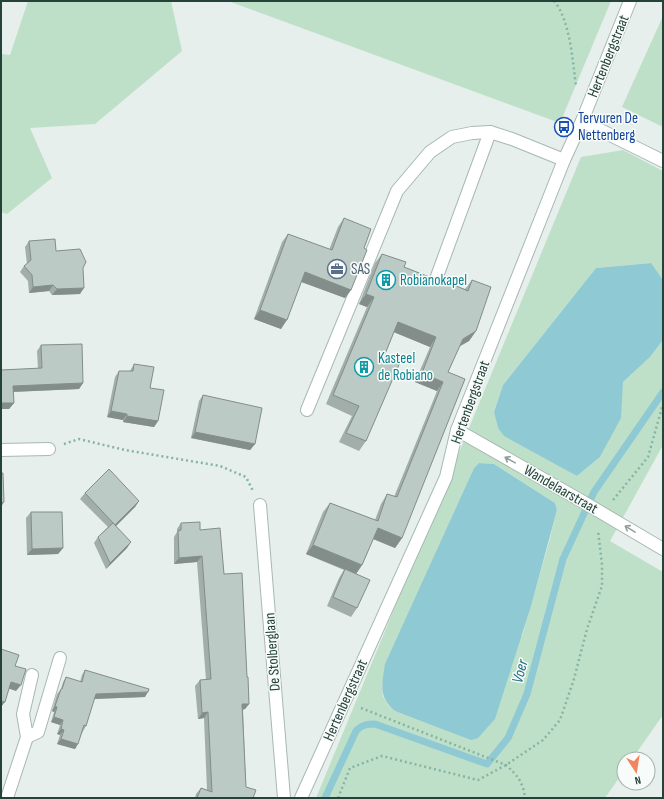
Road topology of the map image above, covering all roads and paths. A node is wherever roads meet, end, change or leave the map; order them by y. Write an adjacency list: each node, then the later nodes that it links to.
1 (554, 1): 3 (path)
2 (630, 1): 4 (street, Hertenbergstraat)
3 (577, 92)
4 (582, 121): 6 (street, Hertenbergstraat); 7 (street)
5 (490, 132): 6 (street); 8 (street); 10 (street)
6 (564, 160): 11 (street, Hertenbergstraat)
7 (663, 161)
8 (436, 279)
9 (663, 404): 15 (path)
10 (307, 410)
11 (458, 430): 15 (street, Wandelaarstraat, one-way to 11); 24 (street, Hertenbergstraat)
12 (49, 449): 13 (street); 14 (path)
13 (1, 450)
14 (260, 505): 23 (street, De Stolberglaan)
15 (599, 511): 16 (street, Wandelaarstraat, one-way to 15); 21 (path)
16 (663, 549)
17 (60, 658): 20 (street)
18 (32, 675): 20 (street)
19 (360, 708): 21 (path)
20 (27, 737): 22 (street)
21 (506, 765): 25 (path); 26 (path)
22 (7, 798)
23 (284, 798)
24 (301, 798)
25 (338, 798)
26 (525, 798)

